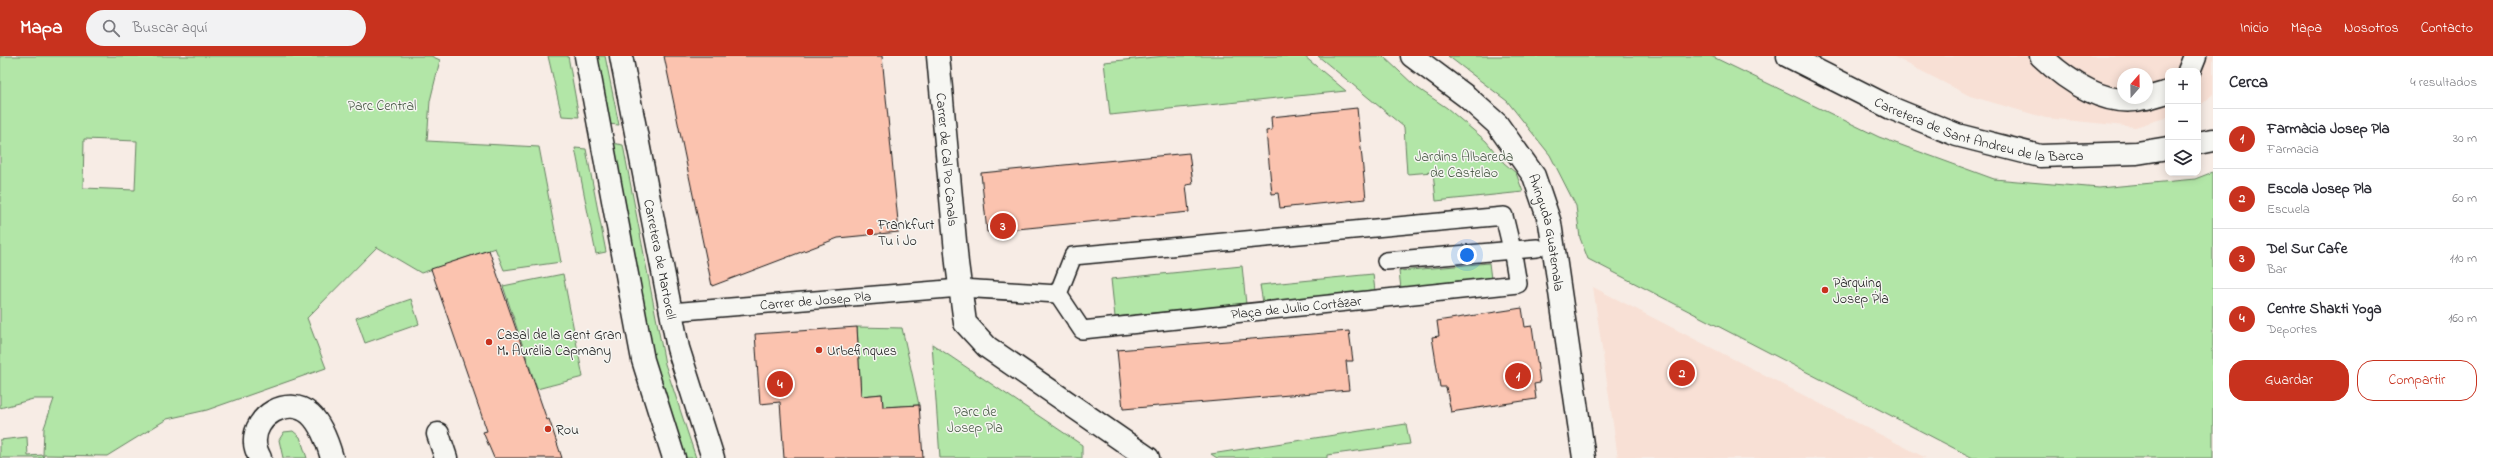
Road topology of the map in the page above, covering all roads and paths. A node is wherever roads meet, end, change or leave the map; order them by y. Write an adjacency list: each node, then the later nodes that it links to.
1 (586, 56): 25 (street)
2 (621, 56): 20 (street, Carretera de Martorell)
3 (938, 56): 18 (street, Carrer de Cal Po Canals)
4 (1413, 56): 28 (street, Avinguda Guatemala)
5 (2041, 56): 11 (street)
6 (2195, 56): 8 (street)
7 (1794, 58): 14 (street, Carretera de Sant Andreu de la Barca)
8 (2190, 68)
9 (2165, 93): 10 (street)
10 (2153, 96)
11 (2117, 98)
12 (2213, 140): 13 (street)
13 (2201, 142)
14 (2165, 148)
15 (1537, 248): 16 (street)
16 (1512, 249): 17 (street); 19 (street, Plaça de Julio Cortázar); 19 (street, Plaça de Julio Cortázar)
17 (1386, 261)
18 (960, 288): 19 (street); 20 (street, Carrer de Josep Pla); 27 (street)
19 (1058, 294)
20 (671, 312): 26 (street, Carretera de Martorell)
21 (438, 434): 24 (street)
22 (260, 458): 23 (street)
23 (332, 458)
24 (446, 458)
25 (674, 458)
26 (713, 458)
27 (1148, 458)
28 (1584, 458)

